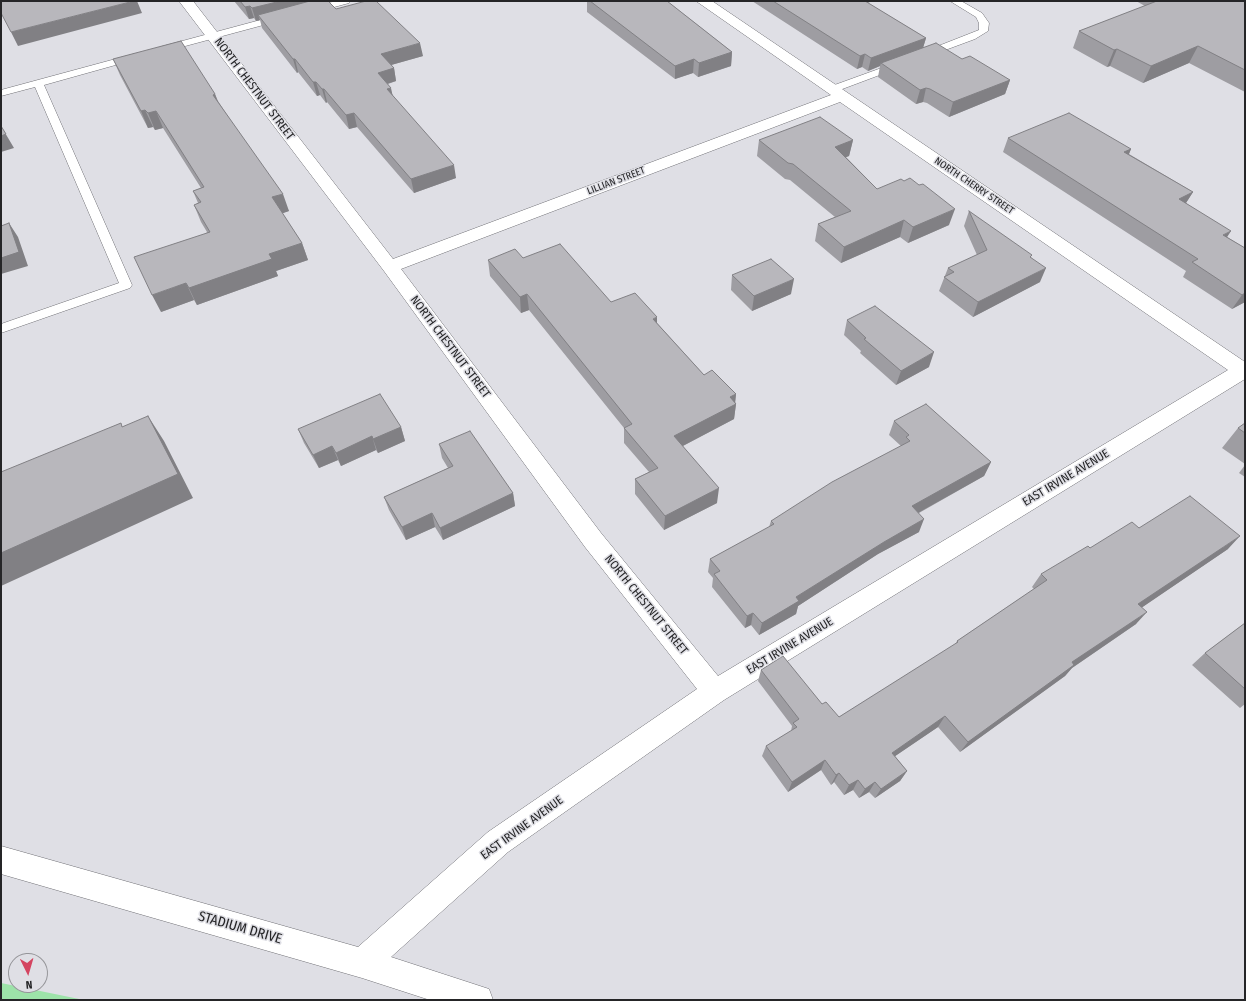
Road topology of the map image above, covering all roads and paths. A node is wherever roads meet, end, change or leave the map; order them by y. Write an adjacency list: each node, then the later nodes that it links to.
1 (186, 1): 7 (street, NORTH CHESTNUT STREET)
2 (346, 1): 5 (lane)
3 (703, 1): 9 (street, NORTH CHERRY STREET)
4 (954, 1): 9 (lane)
5 (302, 13)
6 (287, 16): 7 (lane)
7 (213, 36): 8 (lane); 11 (street, NORTH CHESTNUT STREET)
8 (38, 83): 10 (lane); 12 (lane)
9 (838, 92): 11 (street, LILLIAN STREET); 13 (street, NORTH CHERRY STREET)
10 (1, 94)
11 (390, 267): 14 (street, NORTH CHESTNUT STREET)
12 (1, 329)
13 (1244, 370): 14 (street, EAST IRVINE AVENUE)
14 (715, 692): 16 (street, EAST IRVINE AVENUE)
15 (1, 860): 16 (street, STADIUM DRIVE)
16 (362, 963): 17 (street, STADIUM DRIVE)
17 (478, 1000)

